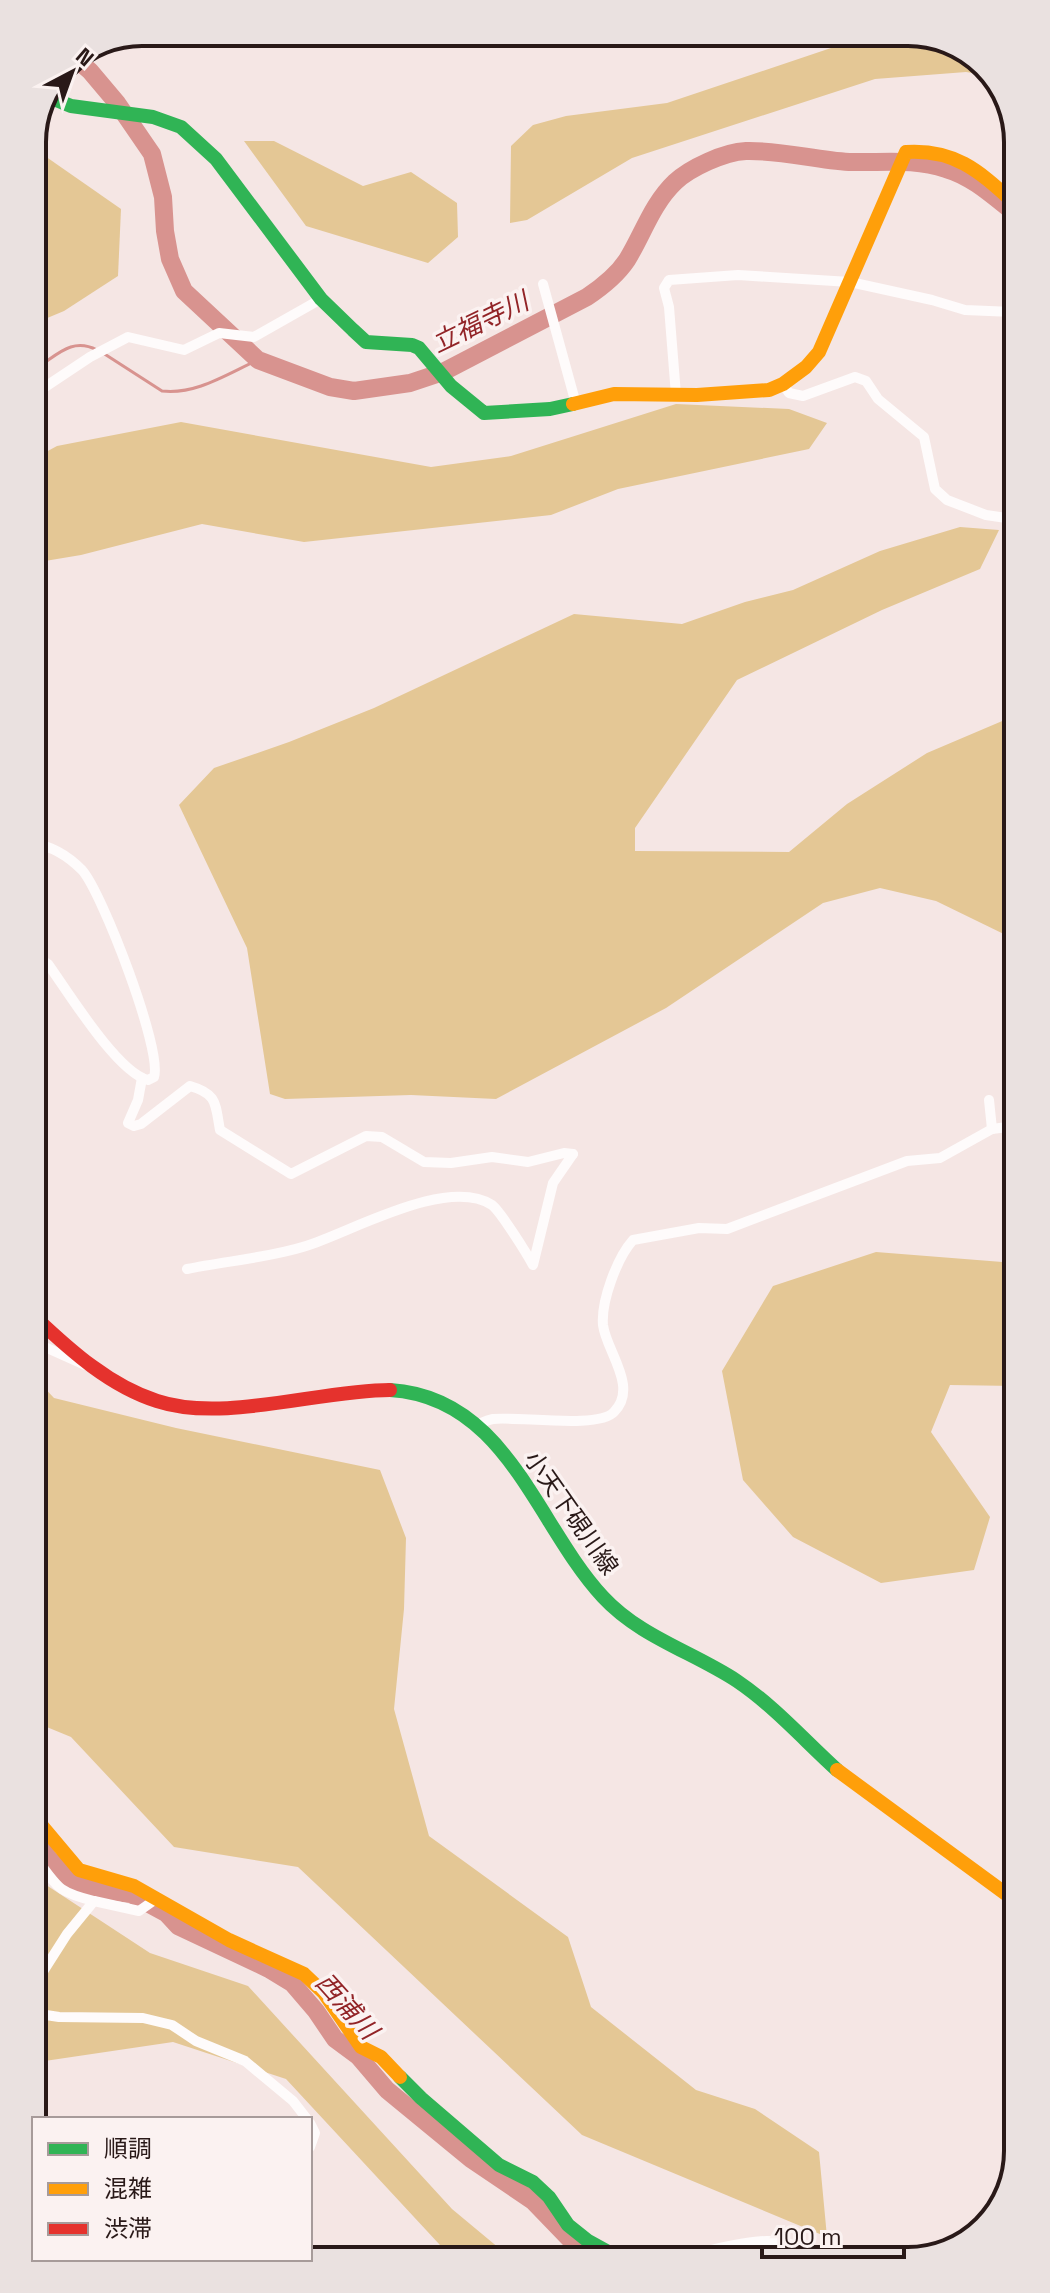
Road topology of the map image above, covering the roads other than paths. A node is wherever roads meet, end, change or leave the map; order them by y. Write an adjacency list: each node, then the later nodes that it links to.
1 (56, 100): 5 (street)
2 (1004, 194): 3 (street)
3 (850, 282): 6 (street); 7 (street); 9 (street)
4 (543, 284): 10 (street)
5 (321, 299): 8 (street); 10 (street)
6 (1004, 312)
7 (783, 384): 9 (street); 11 (street)
8 (46, 386)
9 (676, 395): 10 (street)
10 (576, 404)
11 (1004, 518)
12 (46, 848): 14 (street)
13 (46, 963): 14 (street)
14 (142, 1078): 18 (street)
15 (989, 1100): 17 (street)
16 (1004, 1127): 17 (street)
17 (992, 1129): 22 (street)
18 (187, 1269)
19 (46, 1326): 21 (street, 小天下硯川線)
20 (46, 1348): 21 (street)
21 (121, 1384): 22 (street, 小天下硯川線)
22 (476, 1425): 25 (street, 小天下硯川線)
23 (46, 1831): 26 (street)
24 (46, 1872): 27 (street)
25 (1004, 1893)
26 (156, 1899): 27 (street); 31 (street)
27 (94, 1901): 28 (street)
28 (46, 1967)
29 (46, 2015): 30 (street)
30 (305, 2117)
31 (599, 2247)
32 (738, 2247): 33 (street)
33 (799, 2247)

